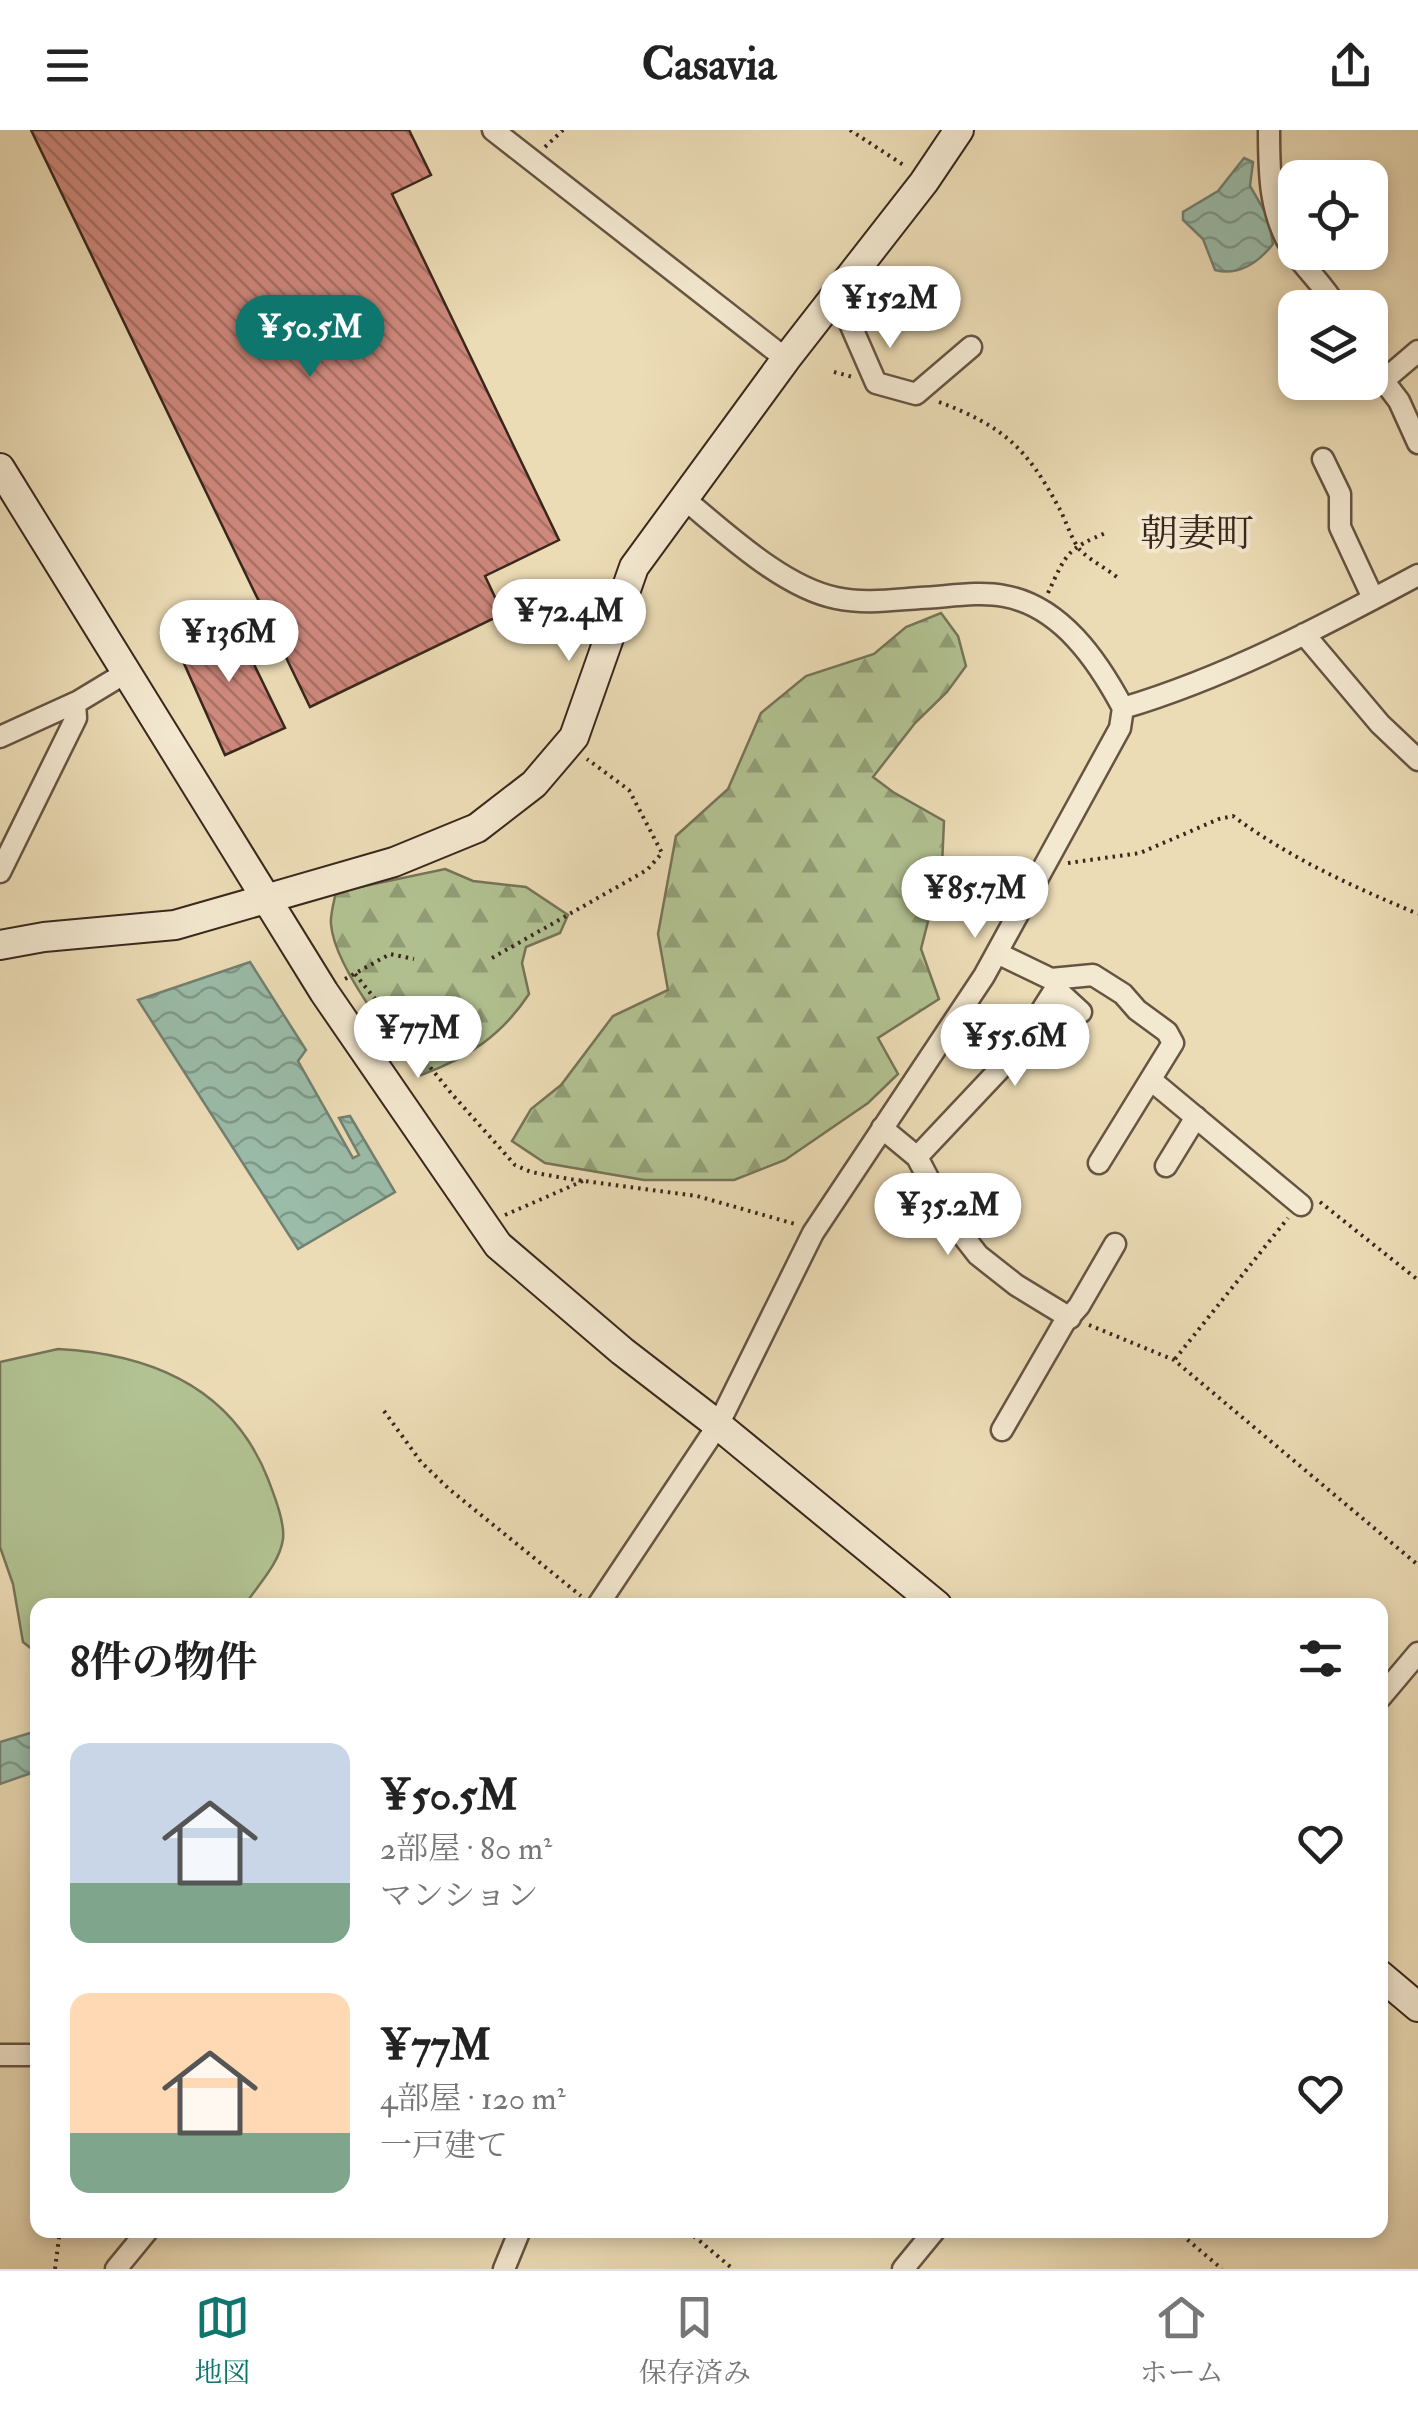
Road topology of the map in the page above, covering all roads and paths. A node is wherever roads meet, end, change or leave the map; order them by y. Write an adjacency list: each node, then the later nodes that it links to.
1 (493, 130): 6 (street)
2 (563, 130): 6 (path)
3 (850, 130): 7 (path)
4 (959, 130): 7 (street)
5 (1269, 130): 8 (street)
6 (532, 159): 12 (street)
7 (924, 182): 9 (street)
8 (1327, 290)
9 (834, 299): 12 (street); 15 (street)
10 (971, 346): 15 (street)
11 (1418, 351): 13 (street)
12 (786, 359): 19 (street)
13 (1388, 366)
14 (1388, 386): 16 (street)
15 (916, 394): 21 (path)
16 (1418, 443)
17 (1323, 459): 24 (street)
18 (0, 468): 27 (street)
19 (683, 498): 25 (street); 31 (street)
20 (1108, 532): 21 (path)
21 (1076, 545): 23 (path); 25 (path)
22 (1418, 575): 24 (street)
23 (1118, 578)
24 (1373, 598): 26 (street)
25 (1040, 610): 29 (street)
26 (1304, 634): 29 (street); 32 (street)
27 (127, 672): 28 (street); 35 (street)
28 (75, 703): 30 (street); 34 (street)
29 (1123, 708): 33 (street)
30 (0, 737)
31 (568, 744): 35 (street); 39 (path)
32 (1418, 760)
33 (1049, 858): 36 (path); 38 (street)
34 (0, 872)
35 (264, 898): 37 (street); 43 (street)
36 (1418, 914)
37 (0, 945)
38 (997, 952): 42 (street); 47 (street)
39 (492, 958)
40 (414, 959): 41 (path)
41 (355, 974): 43 (path); 51 (path)
42 (1059, 985): 44 (street); 45 (street); 48 (street)
43 (324, 992): 53 (street)
44 (1081, 1012)
45 (1152, 1080): 46 (street); 49 (street)
46 (1196, 1117): 50 (street); 52 (street)
47 (882, 1128): 48 (street); 54 (street)
48 (917, 1157): 57 (street)
49 (1100, 1163)
50 (1166, 1166)
51 (584, 1181): 53 (path); 54 (path)
52 (1300, 1205): 56 (path); 58 (path)
53 (485, 1228): 60 (street)
54 (813, 1233): 60 (street)
55 (1115, 1244): 57 (street)
56 (1418, 1280)
57 (1070, 1318): 58 (path); 61 (street)
58 (1174, 1360): 62 (path)
59 (384, 1411): 63 (path)
60 (718, 1425): 64 (street); 65 (street)
61 (1002, 1430)
62 (1418, 1565)
63 (587, 1598)
64 (601, 1598)
65 (928, 1598)
66 (1418, 1653): 67 (street)
67 (1388, 1689)
68 (1388, 1981): 69 (street)
69 (1418, 2007)
70 (30, 2054): 71 (street)
71 (0, 2055)
72 (59, 2238): 78 (path)
73 (141, 2238): 79 (street)
74 (517, 2238): 80 (street)
75 (695, 2238): 81 (path)
76 (928, 2238): 82 (street)
77 (1185, 2238): 83 (path)
78 (55, 2269)
79 (116, 2269)
80 (504, 2269)
81 (733, 2269)
82 (903, 2269)
83 (1222, 2269)

